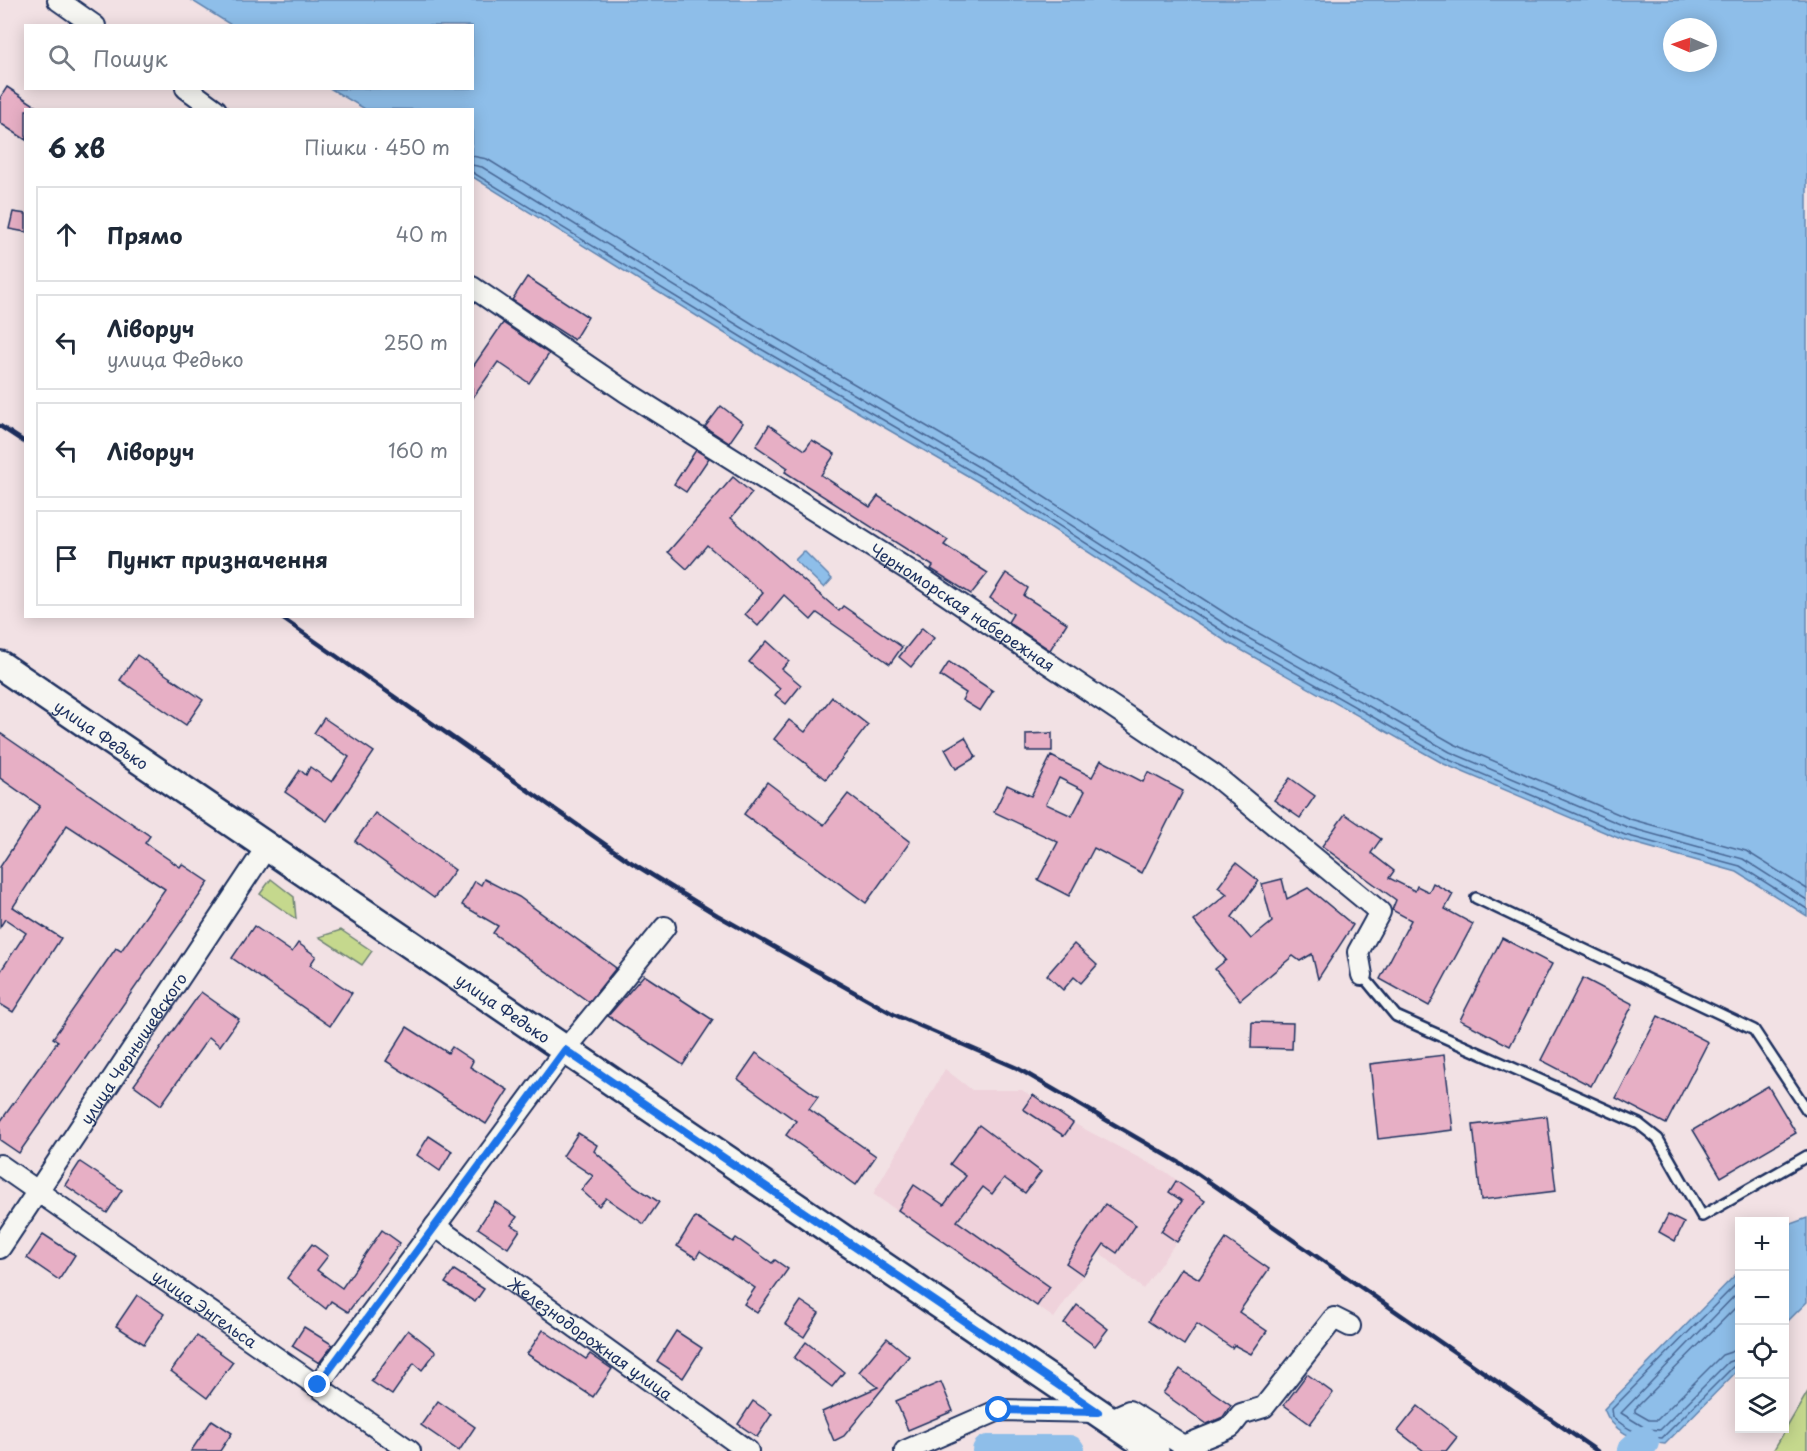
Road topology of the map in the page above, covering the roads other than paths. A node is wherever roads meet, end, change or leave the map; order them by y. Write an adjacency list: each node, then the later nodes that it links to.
1 (58, 0): 2 (street)
2 (92, 24)
3 (189, 90): 4 (street)
4 (213, 108)
5 (474, 288): 10 (street, Черноморская набережная)
6 (0, 665): 7 (main road, улица Федько)
7 (266, 848): 11 (main road, улица Федько); 15 (street, улица Чернышевского)
8 (1476, 898): 12 (lane)
9 (665, 927): 11 (street)
10 (1362, 975): 13 (lane)
11 (565, 1050): 16 (street); 20 (main road, улица Федько)
12 (1807, 1110)
13 (1807, 1156)
14 (0, 1165): 15 (street, улица Энгельса)
15 (37, 1190): 17 (street, улица Чернышевского); 19 (street, улица Энгельса)
16 (435, 1226): 19 (street); 22 (street, Железнодорожная улица)
17 (0, 1248)
18 (1350, 1326): 20 (street)
19 (318, 1385): 21 (street, улица Энгельса)
20 (1104, 1416): 23 (street); 24 (main road, улица Федько)
21 (410, 1451)
22 (748, 1451)
23 (905, 1451)
24 (1155, 1451)

